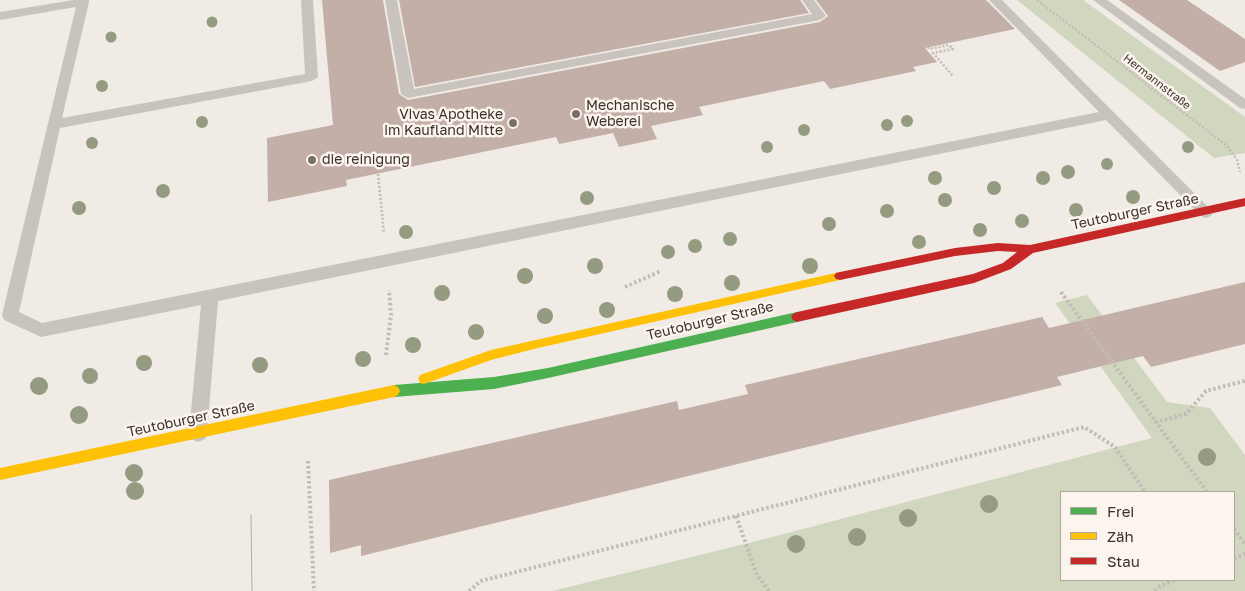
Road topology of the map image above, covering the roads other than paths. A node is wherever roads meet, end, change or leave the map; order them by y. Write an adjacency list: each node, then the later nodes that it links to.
1 (307, 0): 10 (lane)
2 (391, 0): 3 (lane)
3 (808, 0)
4 (995, 0): 9 (lane)
5 (1100, 0): 8 (lane)
6 (83, 1): 7 (lane); 10 (lane)
7 (0, 16)
8 (1245, 105)
9 (1110, 115): 12 (lane); 14 (lane)
10 (55, 124): 14 (lane)
11 (1245, 202): 12 (street, Teutoburger Straße)
12 (1206, 212): 13 (street, Teutoburger Straße)
13 (1030, 249): 15 (street, Teutoburger Straße); 15 (street, Teutoburger Straße)
14 (210, 296): 16 (lane)
15 (387, 392): 16 (street, Teutoburger Straße)
16 (198, 433): 17 (street, Teutoburger Straße)
17 (0, 474)

